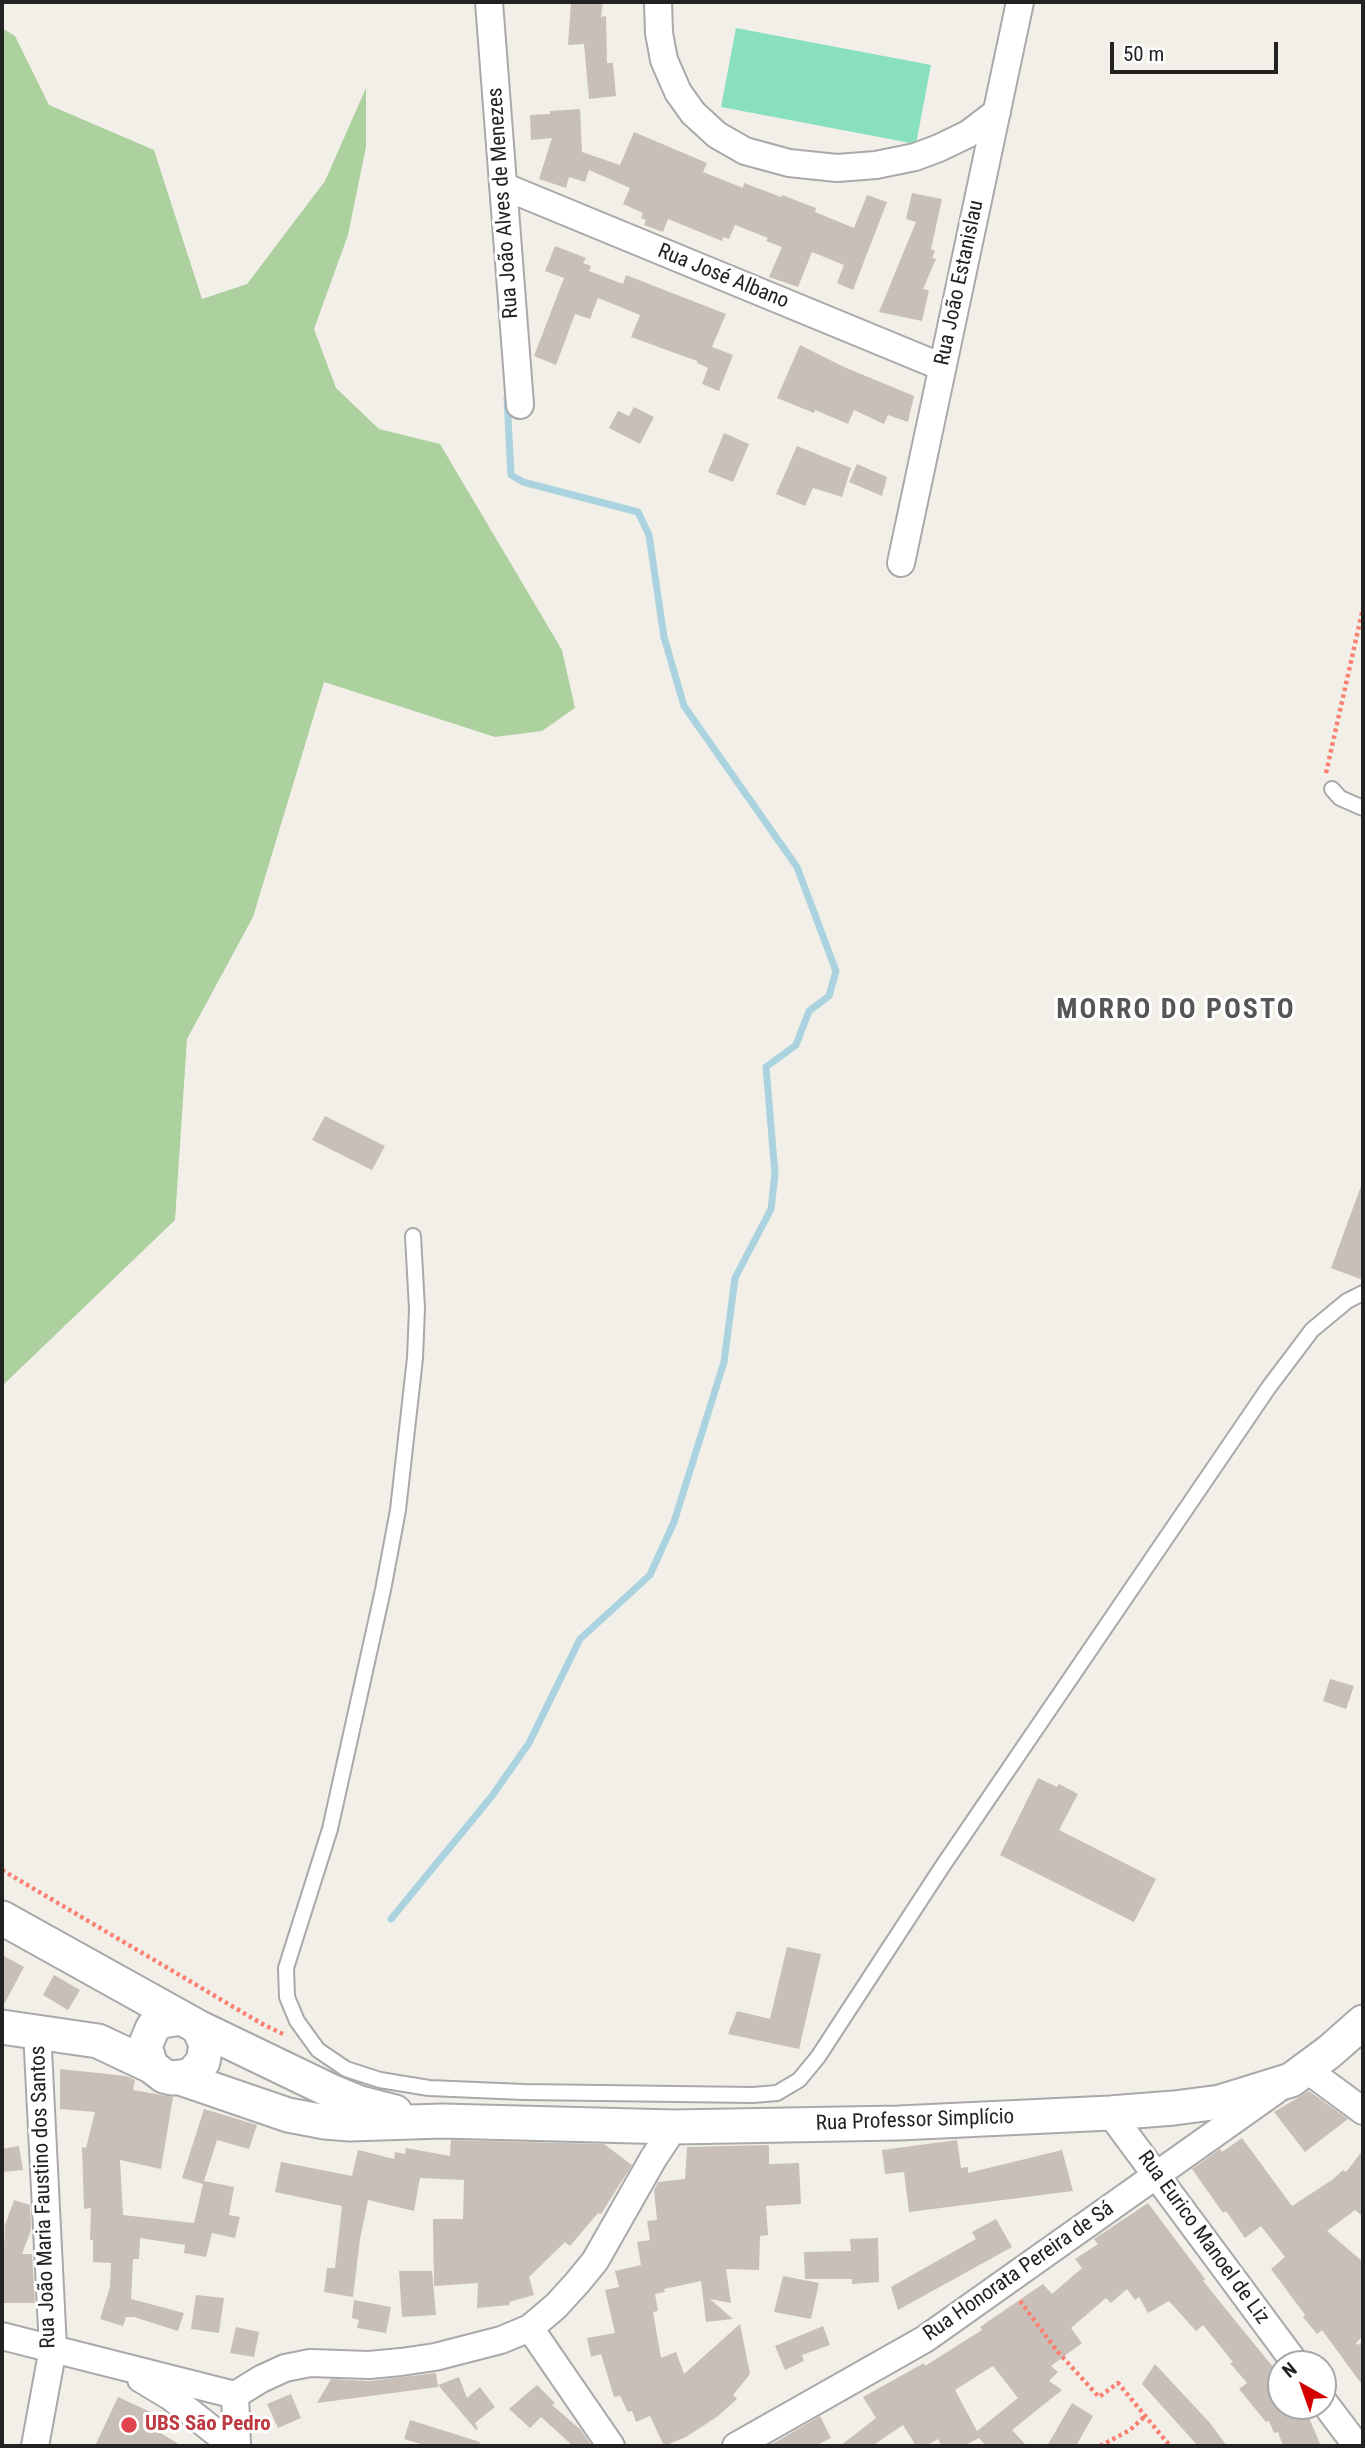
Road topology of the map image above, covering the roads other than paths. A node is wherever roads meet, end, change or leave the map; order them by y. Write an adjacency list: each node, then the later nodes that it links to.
1 (489, 2): 5 (street, Rua João Alves de Menezes)
2 (658, 2): 4 (street)
3 (1020, 2): 4 (street, Rua João Estanislau)
4 (997, 112): 6 (street, Rua João Estanislau)
5 (503, 186): 6 (street, Rua José Albano); 7 (street, Rua João Alves de Menezes)
6 (943, 367): 8 (street, Rua João Estanislau)
7 (520, 404)
8 (901, 564)
9 (1332, 789): 10 (lane)
10 (1363, 808)
11 (413, 1236): 12 (lane)
12 (1363, 1293)
13 (2, 1917): 15 (street, Rua Professor Simplício)
14 (2, 1923): 19 (street)
15 (190, 2022): 19 (street); 19 (street); 23 (street, Rua Professor Simplício)
16 (1363, 2022): 20 (street, Rua Professor Simplício)
17 (2, 2026): 18 (street, Rua Professor Simplício)
18 (37, 2030): 19 (street, Rua Professor Simplício); 28 (street, Rua João Maria Faustino dos Santos)
19 (160, 2060): 23 (street, Rua Professor Simplício)
20 (1299, 2074): 21 (street); 22 (street, Rua Professor Simplício); 25 (street, Rua Honorata Pereira de Sá)
21 (1363, 2111)
22 (1110, 2113): 24 (street, Rua Professor Simplício); 25 (street, Rua Eurico Manoel de Liz)
23 (442, 2121): 24 (street, Rua Professor Simplício)
24 (674, 2127): 26 (street)
25 (1157, 2176): 29 (street, Rua Eurico Manoel de Liz); 36 (street, Rua Honorata Pereira de Sá)
26 (530, 2328): 31 (street); 35 (street)
27 (2, 2336): 28 (street)
28 (53, 2348): 30 (street); 33 (street, Rua João Maria Faustino dos Santos)
29 (1286, 2350)
30 (115, 2364): 31 (street); 34 (street)
31 (235, 2395): 34 (street)
32 (1337, 2420): 37 (street)
33 (35, 2446)
34 (235, 2446)
35 (611, 2446)
36 (736, 2446)
37 (1357, 2446)

